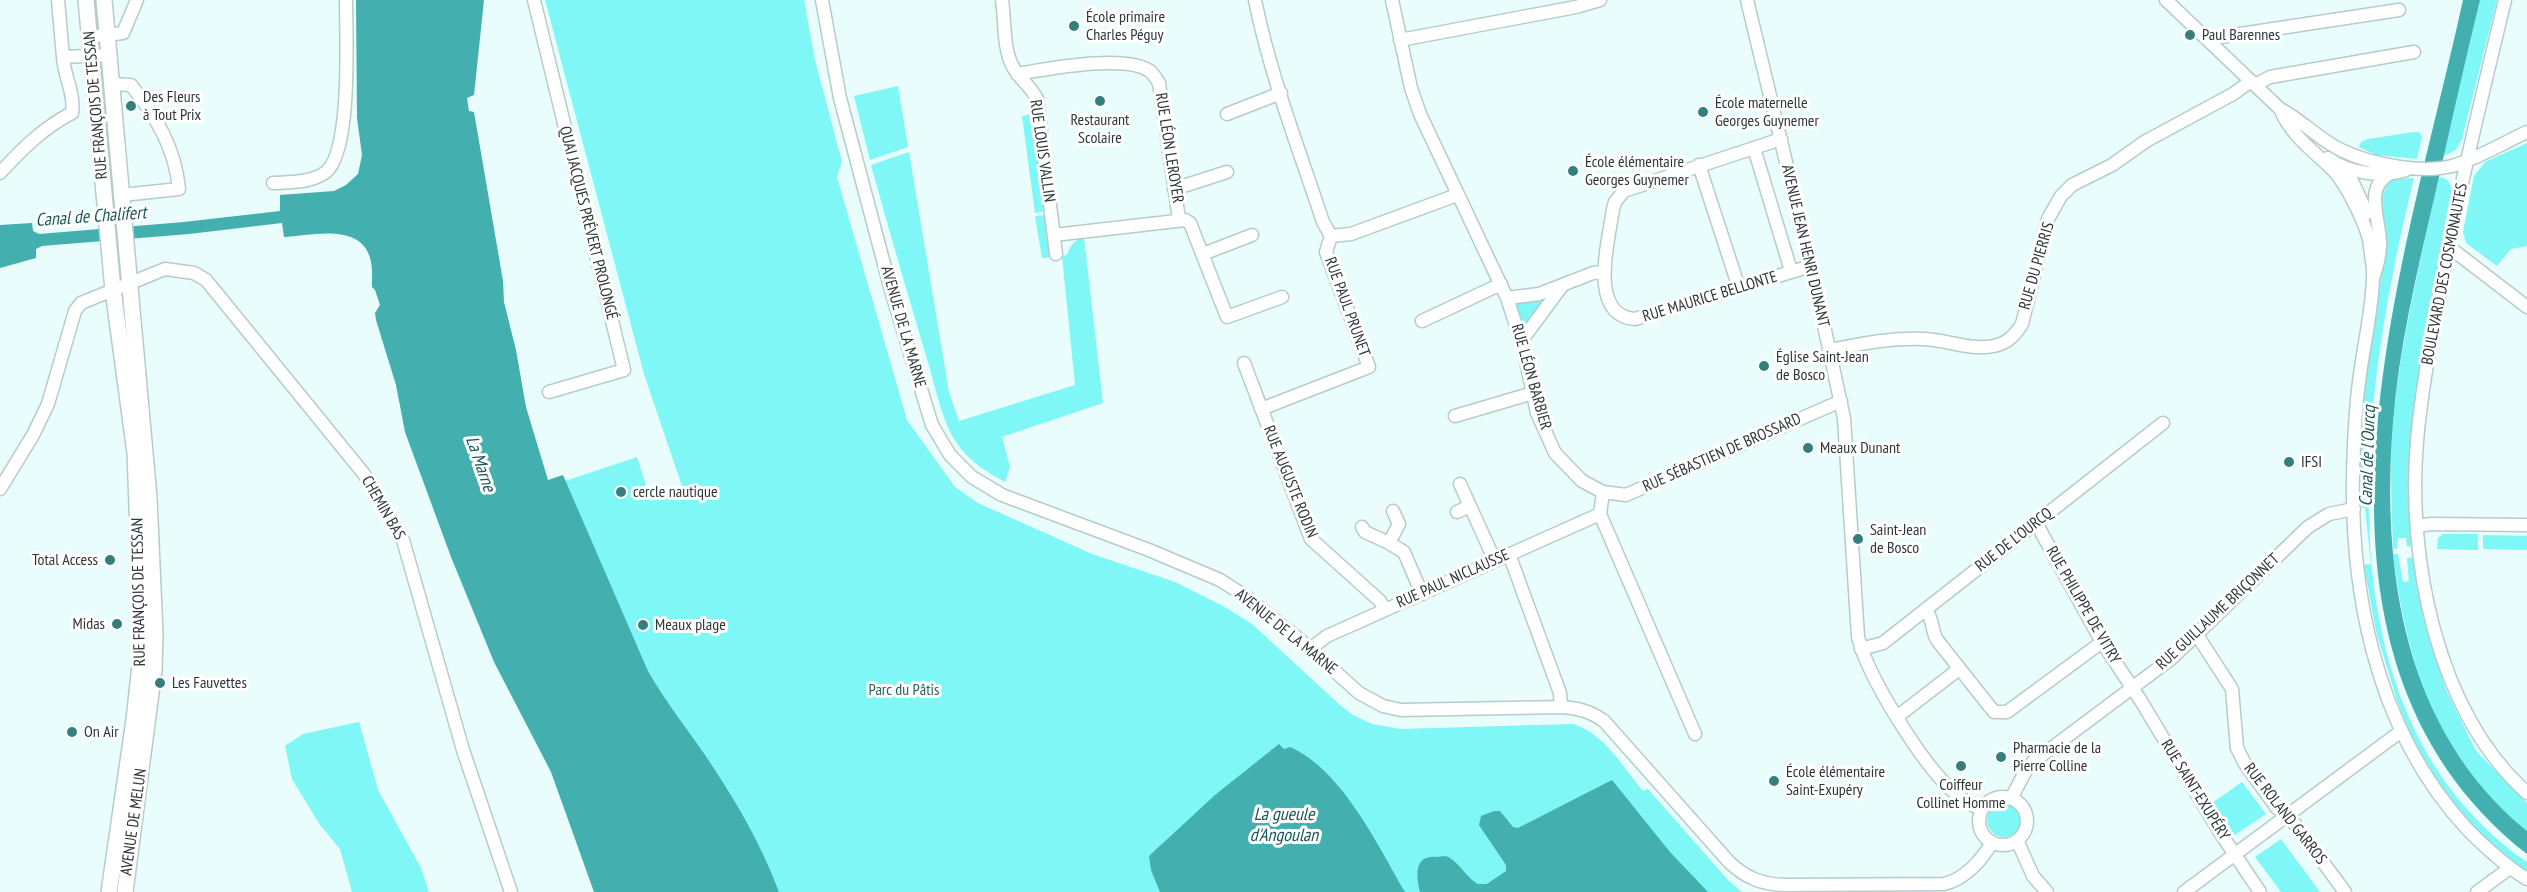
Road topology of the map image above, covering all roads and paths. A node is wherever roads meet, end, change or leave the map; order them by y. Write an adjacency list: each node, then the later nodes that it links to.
1 (58, 0): 23 (street)
2 (86, 0): 17 (main road, RUE FRANÇOIS DE TESSAN)
3 (104, 0): 16 (main road, RUE FRANÇOIS DE TESSAN)
4 (137, 0): 16 (street)
5 (346, 0): 42 (street)
6 (534, 0): 70 (street, QUAI JACQUES PRÉVERT PROLONGÉ)
7 (822, 0): 96 (street, AVENUE DE LA MARNE)
8 (1002, 0): 24 (street, RUE LOUIS VALLIN)
9 (1255, 0): 27 (street, RUE PAUL PRUNET)
10 (1392, 0): 19 (street, RUE LÉON BARBIER)
11 (1600, 0): 19 (street)
12 (1747, 0): 31 (street, AVENUE JEAN HENRI DUNANT)
13 (2166, 0): 18 (street)
14 (2505, 0): 34 (street, BOULEVARD DES COSMONAUTES)
15 (2399, 10): 18 (street)
16 (108, 34): 17 (street); 22 (main road, RUE FRANÇOIS DE TESSAN)
17 (89, 37): 21 (main road, RUE FRANÇOIS DE TESSAN)
18 (2207, 39): 25 (street)
19 (1400, 40): 44 (street, RUE LÉON BARBIER)
20 (2414, 52): 25 (street)
21 (92, 56): 22 (street); 23 (street); 62 (main road, RUE FRANÇOIS DE TESSAN)
22 (110, 56): 26 (main road, RUE FRANÇOIS DE TESSAN)
23 (63, 57): 39 (street)
24 (1017, 74): 43 (street, RUE LÉON LEROYER); 48 (street, RUE LOUIS VALLIN)
25 (2253, 83): 29 (street); 68 (street, RUE DU PIERRIS)
26 (112, 84): 45 (main road, RUE FRANÇOIS DE TESSAN); 45 (street)
27 (1281, 93): 28 (street); 50 (street, RUE PAUL PRUNET)
28 (1227, 114)
29 (2283, 115): 33 (street); 41 (street)
30 (2527, 132): 34 (street)
31 (1780, 140): 32 (street); 54 (street, AVENUE JEAN HENRI DUNANT)
32 (1754, 148): 36 (street); 55 (street)
33 (2350, 154): 35 (street); 41 (street)
34 (2467, 160): 37 (street); 51 (street, BOULEVARD DES COSMONAUTES)
35 (2380, 163): 37 (street); 41 (street)
36 (1699, 165): 56 (street); 61 (street)
37 (2412, 169): 40 (street)
38 (1227, 172): 43 (street)
39 (0, 173)
40 (2391, 173): 41 (street); 47 (street)
41 (2343, 174): 47 (street); 58 (street)
42 (273, 183)
43 (1174, 189): 46 (street, RUE LÉON LEROYER)
44 (1457, 195): 50 (street); 59 (street, RUE LÉON BARBIER)
45 (123, 202): 57 (main road, RUE FRANÇOIS DE TESSAN)
46 (1179, 219): 48 (street); 53 (street)
47 (2379, 229): 58 (street)
48 (1054, 235): 52 (street, RUE LOUIS VALLIN)
49 (1252, 235): 53 (street)
50 (1331, 236): 73 (street, RUE PAUL PRUNET)
51 (2449, 247): 65 (street); 86 (street, BOULEVARD DES COSMONAUTES)
52 (1056, 254)
53 (1203, 254): 63 (street)
54 (1811, 266): 55 (street, RUE MAURICE BELLONTE); 68 (street, AVENUE JEAN HENRI DUNANT)
55 (1791, 271): 61 (street, RUE MAURICE BELLONTE)
56 (1604, 272): 60 (street); 61 (street, RUE MAURICE BELLONTE)
57 (130, 274): 62 (street, CHEMIN BAS); 104 (main road, RUE FRANÇOIS DE TESSAN); 116 (street, CHEMIN BAS)
58 (2374, 276): 80 (street)
59 (1501, 284): 64 (street, RUE LÉON BARBIER); 66 (street)
60 (1563, 285): 64 (street); 67 (street)
61 (1739, 288)
62 (113, 291): 77 (street, CHEMIN BAS); 114 (main road, RUE FRANÇOIS DE TESSAN)
63 (1282, 297)
64 (1507, 298): 67 (street, RUE LÉON BARBIER)
65 (2527, 307)
66 (1422, 321)
67 (1522, 340): 71 (street, RUE LÉON BARBIER)
68 (1829, 350): 72 (street, AVENUE JEAN HENRI DUNANT)
69 (1244, 363): 73 (street, RUE AUGUSTE RODIN)
70 (549, 392)
71 (1533, 393): 74 (street); 78 (street, RUE LÉON BARBIER)
72 (1841, 401): 78 (street, RUE SÉBASTIEN DE BROSSARD); 97 (street, AVENUE JEAN HENRI DUNANT)
73 (1261, 409): 92 (street, RUE AUGUSTE RODIN)
74 (1455, 416)
75 (2163, 423): 84 (street, RUE DE L'OURCQ)
76 (1460, 484): 79 (street)
77 (0, 489)
78 (1603, 492): 83 (street)
79 (1470, 506): 82 (street); 90 (street)
80 (2354, 509): 94 (street, RUE GUILLAUME BRIÇONNET); 102 (street)
81 (1393, 512): 88 (street)
82 (1456, 512)
83 (1600, 514): 89 (street, RUE PAUL NICLAUSSE); 103 (street)
84 (2036, 523): 93 (street, RUE DE L'OURCQ); 95 (street, RUE PHILIPPE DE VITRY)
85 (2527, 525): 86 (street)
86 (2418, 526): 105 (street, BOULEVARD DES COSMONAUTES)
87 (1362, 527): 88 (street)
88 (1389, 543): 91 (street)
89 (1509, 554): 90 (street, RUE PAUL NICLAUSSE); 100 (street)
90 (1495, 561): 91 (street, RUE PAUL NICLAUSSE)
91 (1422, 594): 92 (street, RUE PAUL NICLAUSSE)
92 (1385, 610): 96 (street, RUE PAUL NICLAUSSE)
93 (1926, 610): 97 (street, RUE DE L'OURCQ); 98 (street)
94 (2197, 635): 99 (street, RUE GUILLAUME BRIÇONNET); 108 (street, RUE ROLAND GARROS)
95 (2102, 642): 98 (street); 99 (street, RUE PHILIPPE DE VITRY)
96 (1310, 649): 100 (street, AVENUE DE LA MARNE)
97 (1861, 649): 101 (street, AVENUE JEAN HENRI DUNANT)
98 (1959, 669): 101 (street)
99 (2130, 687): 106 (street, RUE GUILLAUME BRIÇONNET); 111 (street, RUE SAINT-EXUPÉRY)
100 (1561, 708): 110 (street, AVENUE DE LA MARNE)
101 (1898, 716): 107 (street, AVENUE JEAN HENRI DUNANT)
102 (2400, 732): 108 (street); 112 (street)
103 (1695, 734)
104 (144, 753): 115 (main road, AVENUE DE MELUN)
105 (2527, 793)
106 (2012, 799): 107 (street); 109 (street)
107 (1982, 810): 110 (street)
108 (2287, 816): 111 (street); 120 (street, RUE ROLAND GARROS)
109 (2017, 840): 110 (street); 117 (street)
110 (1992, 842)
111 (2235, 855): 118 (street); 119 (street, RUE SAINT-EXUPÉRY)
112 (2510, 868): 113 (street); 121 (street)
113 (2527, 879)
114 (109, 892)
115 (125, 892)
116 (511, 892)
117 (2047, 892)
118 (2184, 892)
119 (2260, 892)
120 (2345, 892)
121 (2477, 892)

